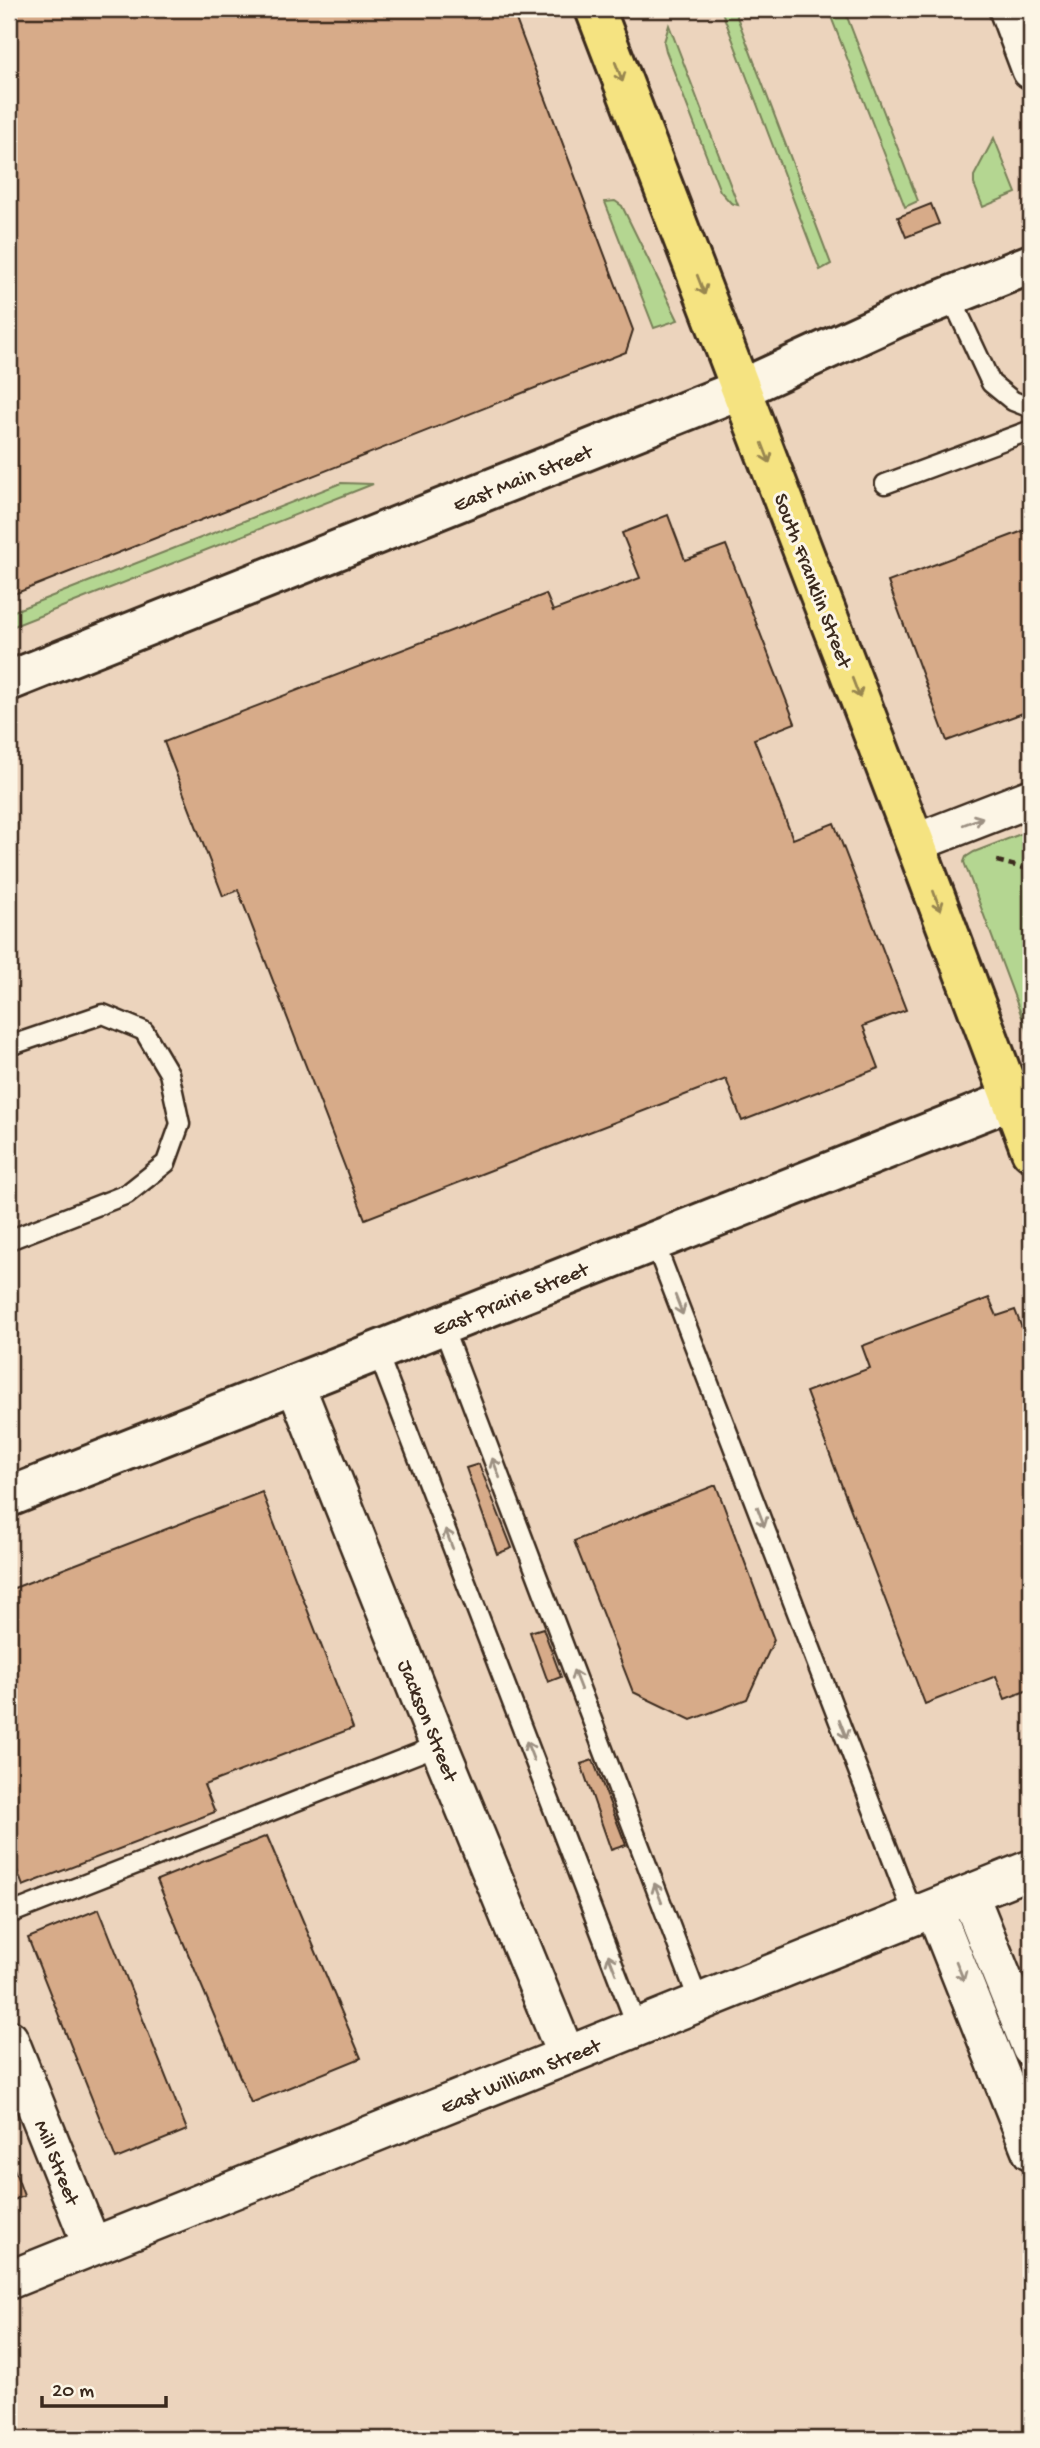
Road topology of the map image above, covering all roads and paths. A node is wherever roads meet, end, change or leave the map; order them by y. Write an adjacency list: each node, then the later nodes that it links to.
1 (595, 9): 6 (main road, South Franklin Street, one-way to 6)
2 (1008, 9): 3 (street)
3 (1031, 70)
4 (1031, 264): 5 (street, East Main Street)
5 (951, 297): 6 (street, East Main Street); 7 (lane)
6 (741, 390): 10 (street, East Main Street); 12 (main road, South Franklin Street, one-way to 12)
7 (1031, 408)
8 (1031, 430): 9 (lane)
9 (885, 484)
10 (9, 681)
11 (1031, 798): 12 (street, one-way to 11)
12 (915, 843): 16 (main road, South Franklin Street, one-way to 16)
13 (997, 861): 14 (path)
14 (1031, 870)
15 (9, 1046): 18 (lane)
16 (1011, 1100): 17 (main road, South Franklin Street); 19 (street, East Prairie Street)
17 (1031, 1152)
18 (9, 1240)
19 (654, 1241): 20 (street, East Prairie Street); 27 (lane, one-way to 27)
20 (442, 1325): 21 (street, East Prairie Street); 29 (lane, one-way to 20)
21 (377, 1351): 22 (street, East Prairie Street); 30 (lane, one-way to 21)
22 (295, 1384): 23 (street, East Prairie Street); 24 (street, Jackson Street)
23 (9, 1497)
24 (439, 1745): 28 (lane); 33 (street, Jackson Street)
25 (1031, 1869): 26 (street, East William Street)
26 (969, 1894): 27 (street, East William Street); 32 (street)
27 (924, 1912): 29 (street, East William Street); 34 (street, one-way to 34)
28 (9, 1914)
29 (699, 2003): 30 (street, East William Street)
30 (637, 2027): 33 (street, East William Street)
31 (9, 2039): 35 (street, Mill Street)
32 (1031, 2048)
33 (566, 2055): 35 (street, East William Street)
34 (1031, 2151)
35 (92, 2246): 36 (street, East William Street)
36 (9, 2280)

